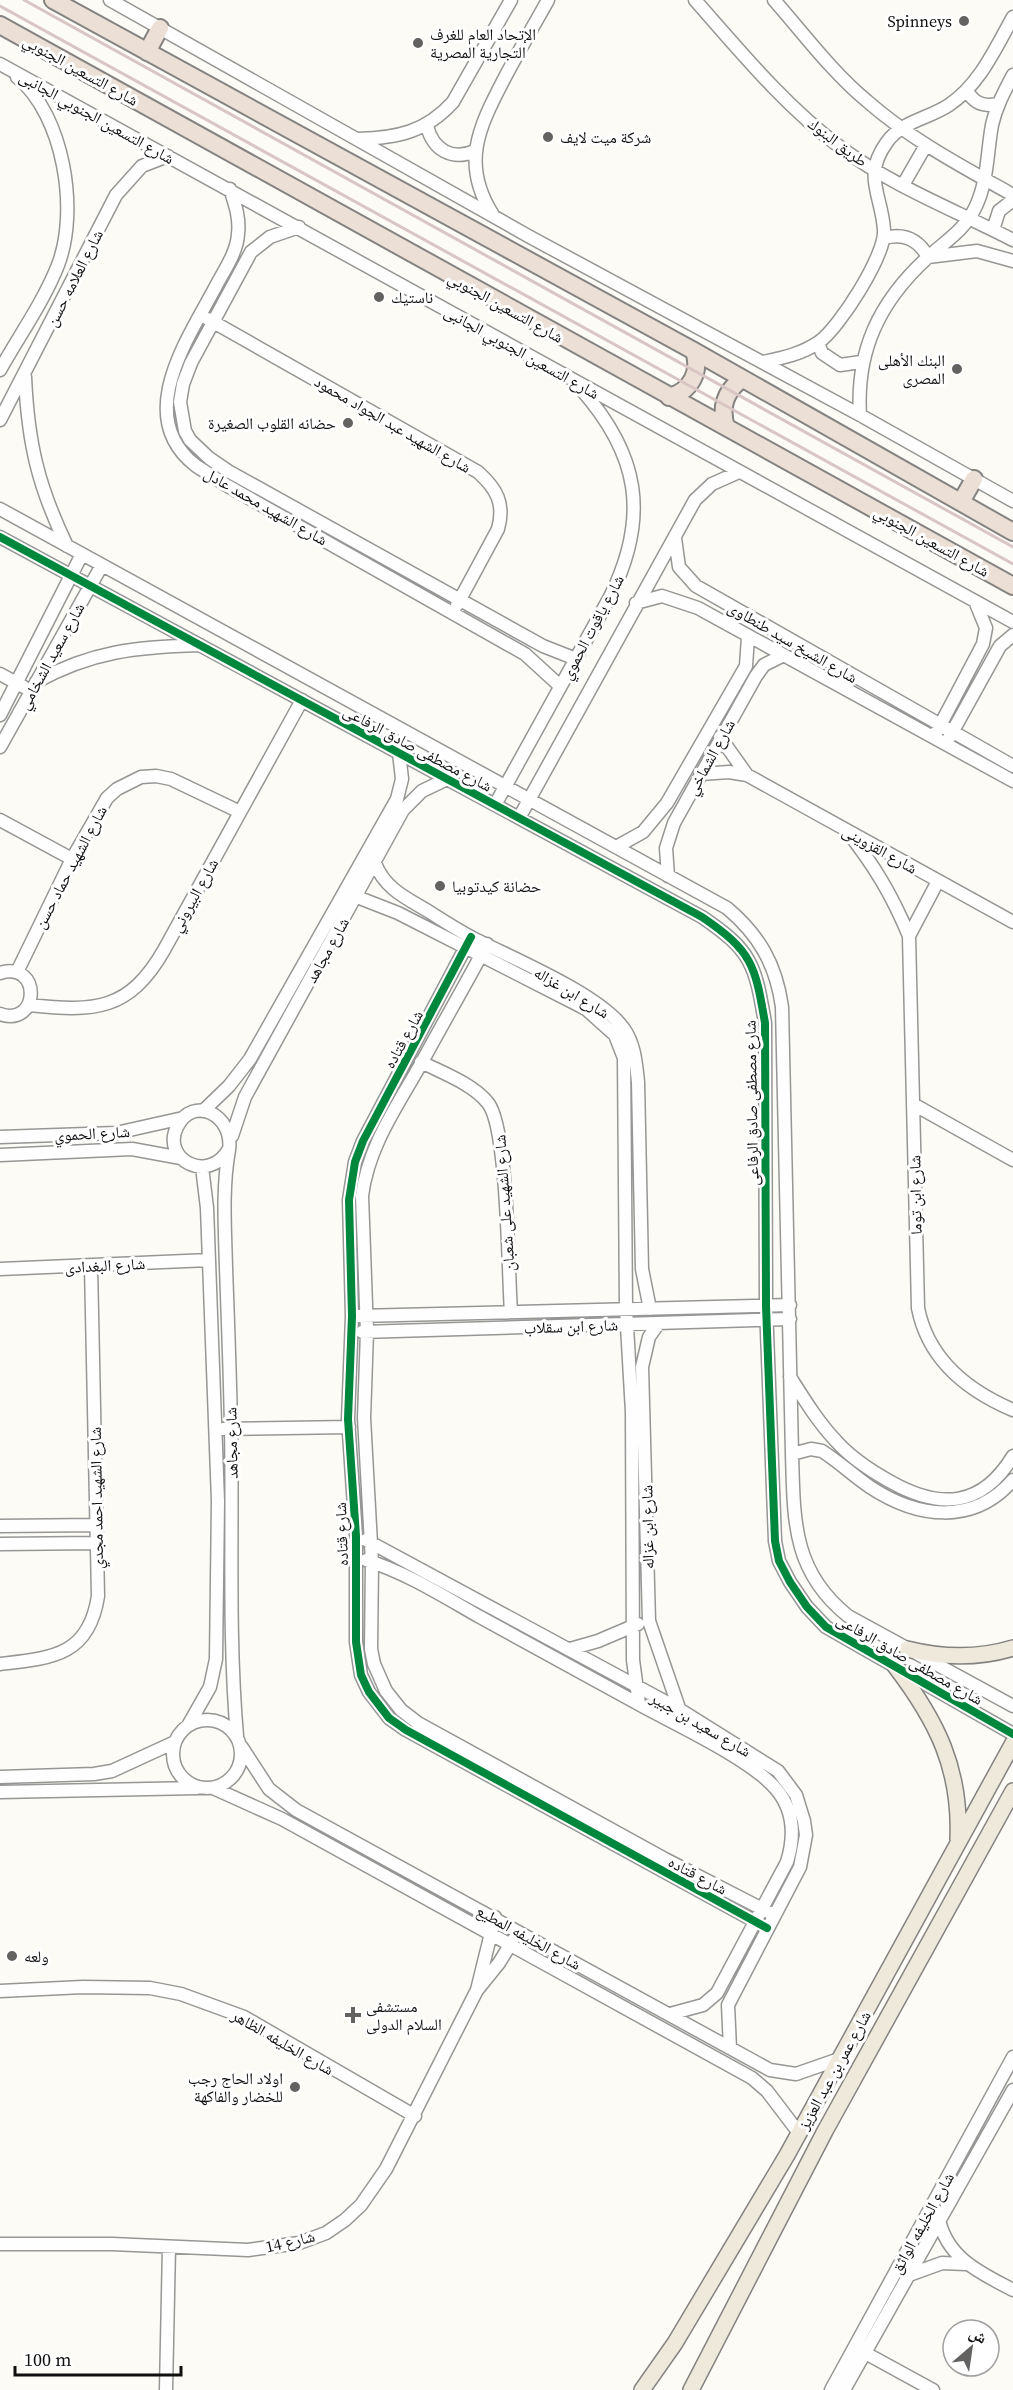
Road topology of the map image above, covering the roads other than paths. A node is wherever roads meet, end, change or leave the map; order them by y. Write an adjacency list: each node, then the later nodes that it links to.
1 (53, 0): 10 (highway)
2 (110, 0): 9 (street)
3 (511, 0): 15 (street)
4 (548, 0): 19 (street)
5 (695, 0): 21 (street, طريق البنوك)
6 (774, 0): 16 (street)
7 (1013, 17): 13 (street)
8 (0, 25): 46 (highway, شارع التسعين الجنوبي)
9 (160, 28): 10 (highway); 17 (street)
10 (147, 52): 39 (highway)
11 (1, 64): 20 (street, شارع التسعين الجنوبي الجانبى); 38 (street, شارع العلامه حسن)
12 (1013, 75): 14 (street)
13 (968, 91): 14 (street); 16 (street)
14 (997, 105): 22 (street)
15 (427, 126): 17 (street); 19 (street)
16 (900, 128): 18 (street); 21 (street)
17 (357, 139): 26 (street)
18 (926, 145): 22 (street); 23 (street)
19 (475, 151): 26 (street)
20 (168, 156): 24 (street, شارع التسعين الجنوبي الجانبى); 43 (street, شارع العلامه حسن)
21 (874, 169): 23 (street, طريق البنوك); 30 (street)
22 (985, 179): 25 (street); 27 (street)
23 (903, 185): 27 (street, طريق البنوك)
24 (230, 189): 28 (street, شارع التسعين الجنوبي الجانبى); 34 (street, شارع الشهيد محمد عادل)
25 (1013, 197): 29 (street)
26 (494, 216): 40 (street)
27 (970, 218): 29 (street, طريق البنوك); 32 (street)
28 (299, 227): 35 (street, شارع الشهيد محمد عادل); 45 (street, شارع التسعين الجنوبي الجانبى)
29 (993, 230): 31 (street, طريق البنوك)
30 (884, 238): 32 (street); 36 (street)
31 (1013, 240)
32 (928, 257): 33 (street); 41 (street)
33 (1013, 261)
34 (201, 315): 35 (street, شارع الشهيد عبد الجواد محمود); 56 (street, شارع الشهيد محمد عادل)
35 (213, 321): 55 (street, شارع الشهيد محمد عادل); 66 (street, شارع الشهيد عبد الجواد محمود)
36 (818, 343): 40 (street); 41 (street)
37 (0, 344): 38 (street)
38 (14, 345): 42 (street, شارع العلامه حسن)
39 (694, 351): 44 (highway); 46 (highway)
40 (763, 362): 47 (street)
41 (861, 362): 47 (street)
42 (0, 370)
43 (25, 375): 48 (street, شارع العلامه حسن); 60 (street)
44 (742, 379): 49 (highway); 53 (highway)
45 (573, 380): 50 (street, شارع التسعين الجنوبي الجانبى); 75 (street, شارع ياقوت الحموي)
46 (669, 397): 49 (highway, شارع التسعين الجنوبي)
47 (860, 415): 51 (street)
48 (0, 420)
49 (726, 427): 65 (highway, شارع التسعين الجنوبي)
50 (739, 472): 59 (street, شارع ياقوت الحموي); 67 (street, شارع التسعين الجنوبي الجانبى)
51 (974, 479): 52 (street); 53 (highway)
52 (1013, 501)
53 (961, 502): 57 (highway)
54 (0, 509): 60 (street, شارع مصطفى صادق الرفاعى)
55 (312, 518): 56 (street); 66 (street, شارع الشهيد محمد عادل)
56 (306, 530): 69 (street, شارع الشهيد محمد عادل)
57 (1013, 532)
58 (0, 537): 63 (street, شارع مصطفى صادق الرفاعى)
59 (675, 538): 68 (street, شارع ياقوت الحموي); 85 (street, شارع الشيخ سيد طنطاوى)
60 (67, 546): 61 (street, شارع مصطفى صادق الرفاعى)
61 (82, 554): 62 (street, شارع مصطفى صادق الرفاعى); 63 (street, شارع سعيد الشخامي)
62 (102, 565): 64 (street, شارع سعيد الشخامي); 97 (street, شارع مصطفى صادق الرفاعى)
63 (71, 575): 64 (street, شارع مصطفى صادق الرفاعى); 78 (street, شارع سعيد الشخامي)
64 (90, 586): 73 (street, شارع مصطفى صادق الرفاعى); 79 (street, شارع سعيد الشخامي)
65 (1013, 586)
66 (460, 600): 69 (street, شارع الشهيد عبد الجواد محمود); 75 (street, شارع الشهيد محمد عادل)
67 (975, 601): 70 (street, شارع التسعين الجنوبي الجانبى); 85 (street)
68 (636, 603): 72 (street, شارع الشيخ سيد طنطاوى); 98 (street, شارع ياقوت الحموي)
69 (454, 612): 80 (street, شارع الشهيد محمد عادل)
70 (1013, 622)
71 (1013, 635): 86 (street)
72 (748, 637): 74 (street, شارع الشيخ سيد طنطاوى); 77 (street, شارع الشماخي)
73 (201, 645): 79 (street); 82 (street, شارع مصطفى صادق الرفاعى)
74 (784, 655): 77 (street, شارع الشماخي); 88 (street, شارع الشيخ سيد طنطاوى)
75 (576, 659): 80 (street, شارع ياقوت الحموي)
76 (0, 674): 78 (street)
77 (746, 680): 87 (street, شارع الشماخي); 104 (street, شارع الشماخي)
78 (17, 683): 79 (street); 81 (street, شارع سعيد الشخامي)
79 (33, 686): 83 (street, شارع سعيد الشخامي)
80 (560, 686): 97 (street, شارع ياقوت الحموي)
81 (4, 697): 83 (street); 84 (street, شارع سعيد الشخامي)
82 (302, 700): 91 (street, شارع مصطفى صادق الرفاعى); 100 (street, شارع البيروني)
83 (22, 706): 90 (street, شارع سعيد الشخامي)
84 (0, 715)
85 (940, 725): 86 (street, شارع الشيخ سيد طنطاوى); 88 (street)
86 (952, 732): 89 (street); 92 (street, شارع الشيخ سيد طنطاوى)
87 (720, 737): 93 (street, شارع الشماخي); 94 (street, شارع القزوينى)
88 (934, 738): 89 (street, شارع الشيخ سيد طنطاوى)
89 (945, 745): 96 (street, شارع الشيخ سيد طنطاوى)
90 (0, 747)
91 (399, 753): 95 (street, شارع مصطفى صادق الرفاعى); 110 (street, شارع مجاهد)
92 (1013, 766)
93 (701, 774): 94 (street, شارع القزوينى); 107 (street, شارع الشماخي)
94 (747, 775): 103 (street, شارع القزوينى)
95 (447, 779): 99 (street, شارع مصطفى صادق الرفاعى); 106 (street, شارع مجاهد)
96 (1013, 781)
97 (505, 786): 98 (street, شارع مصطفى صادق الرفاعى); 99 (street, شارع ياقوت الحموي)
98 (528, 799): 101 (street, شارع ياقوت الحموي); 104 (street, شارع مصطفى صادق الرفاعى)
99 (495, 805): 101 (street, شارع مصطفى صادق الرفاعى)
100 (240, 812): 105 (street, شارع الشهيد حماد حسن); 118 (street, شارع البيروني)
101 (519, 818): 134 (street, شارع مصطفى صادق الرفاعى)
102 (0, 819): 105 (street)
103 (846, 830): 108 (street, شارع القزوينى); 113 (street, شارع ابن توما)
104 (616, 847): 107 (street, شارع مصطفى صادق الرفاعى)
105 (72, 859): 116 (street, شارع الشهيد حماد حسن)
106 (375, 863): 109 (street, شارع مجاهد); 114 (street, شارع ابن غزاله)
107 (668, 876): 133 (street, شارع مصطفى صادق الرفاعى)
108 (938, 880): 112 (street, شارع القزوينى); 113 (street, شارع ابن توما)
109 (357, 897): 111 (street, شارع مجاهد); 114 (street, شارع ابن غزاله)
110 (337, 902): 111 (street); 122 (street, شارع مجاهد)
111 (350, 909): 125 (street, شارع مجاهد)
112 (1013, 922)
113 (909, 936): 121 (street, شارع ابن توما)
114 (468, 943): 115 (street, شارع ابن غزاله); 138 (street, شارع قتاده)
115 (484, 950): 120 (street, شارع قتاده); 135 (street, شارع ابن غزاله); 136 (street, شارع ابن غزاله)
116 (17, 972): 117 (street); 118 (street)
117 (0, 973)
118 (29, 1005): 119 (street)
119 (0, 1014)
120 (421, 1062): 137 (street, شارع الشهيد على شعبان); 139 (street, شارع قتاده)
121 (913, 1104): 128 (street); 149 (street, شارع ابن توما)
122 (203, 1111): 123 (street); 125 (street)
123 (183, 1118): 124 (street, شارع الحموي); 127 (street)
124 (0, 1137)
125 (230, 1145): 129 (street); 153 (street, شارع مجاهد)
126 (0, 1155): 127 (street, شارع الحموي)
127 (181, 1158): 129 (street)
128 (1013, 1160)
129 (202, 1167): 130 (street, شارع مجاهد)
130 (209, 1260): 131 (street, شارع البغدادى); 152 (street, شارع مجاهد)
131 (91, 1266): 132 (street, شارع البغدادى); 160 (street, شارع الشهيد احمد مجدي)
132 (0, 1269)
133 (790, 1305): 134 (street, شارع ابن سقلاب); 140 (street, شارع مصطفى صادق الرفاعى)
134 (766, 1306): 136 (street, شارع ابن سقلاب); 141 (street, شارع مصطفى صادق الرفاعى)
135 (626, 1309): 136 (street, شارع ابن سقلاب); 137 (street, شارع ابن سقلاب); 143 (street, شارع ابن غزاله)
136 (650, 1309)
137 (511, 1312): 139 (street, شارع ابن سقلاب); 144 (street); 145 (street)
138 (352, 1316): 139 (street, شارع ابن سقلاب); 146 (street, شارع قتاده)
139 (366, 1316): 147 (street, شارع قتاده)
140 (790, 1319): 141 (street, شارع ابن سقلاب); 148 (street, شارع مصطفى صادق الرفاعى)
141 (766, 1320): 142 (street, شارع ابن سقلاب); 174 (street, شارع مصطفى صادق الرفاعى)
142 (659, 1323): 143 (street, شارع ابن سقلاب); 168 (street, شارع ابن غزاله)
143 (627, 1324): 144 (street, شارع ابن سقلاب); 169 (street, شارع ابن غزاله)
144 (522, 1327): 145 (street, شارع ابن سقلاب)
145 (501, 1328): 147 (street, شارع ابن سقلاب)
146 (352, 1332): 147 (street, شارع ابن سقلاب); 151 (street, شارع قتاده)
147 (367, 1332): 150 (street, شارع قتاده)
148 (790, 1377): 155 (street, شارع مصطفى صادق الرفاعى); 157 (street)
149 (1013, 1410)
150 (364, 1418): 151 (street); 154 (street, شارع قتاده)
151 (349, 1427): 153 (street); 154 (street); 162 (street, شارع قتاده)
152 (216, 1429): 153 (street); 179 (street, شارع مجاهد)
153 (231, 1429): 182 (street, شارع مجاهد)
154 (365, 1435): 163 (street, شارع قتاده)
155 (792, 1454): 159 (street); 172 (street, شارع مصطفى صادق الرفاعى)
156 (1013, 1456): 157 (street)
157 (878, 1476): 159 (street)
158 (1013, 1480): 159 (street)
159 (871, 1488)
160 (97, 1525): 161 (street); 164 (street, شارع الشهيد احمد مجدي)
161 (0, 1526)
162 (356, 1536): 163 (street, شارع سعيد بن جبير); 166 (street, شارع قتاده)
163 (370, 1541): 167 (street, شارع قتاده); 171 (street, شارع سعيد بن جبير)
164 (97, 1543): 165 (street); 173 (street, شارع الشهيد احمد مجدي)
165 (0, 1544)
166 (356, 1557): 167 (street, شارع سعيد بن جبير); 195 (street, شارع قتاده)
167 (372, 1562): 176 (street, شارع سعيد بن جبير); 192 (street, شارع قتاده)
168 (649, 1621): 169 (street); 178 (street, شارع ابن غزاله)
169 (634, 1625): 171 (street); 175 (street, شارع ابن غزاله)
170 (1013, 1648): 172 (main road)
171 (570, 1649): 175 (street, شارع سعيد بن جبير)
172 (907, 1649): 177 (street, شارع مصطفى صادق الرفاعى)
173 (0, 1664)
174 (895, 1666): 181 (street, شارع مصطفى صادق الرفاعى); 191 (main road)
175 (636, 1687): 176 (street, شارع ابن غزاله); 178 (street, شارع سعيد بن جبير)
176 (639, 1704): 180 (street, شارع سعيد بن جبير)
177 (1013, 1706)
178 (679, 1709): 180 (street, شارع ابن غزاله); 192 (street, شارع سعيد بن جبير)
179 (189, 1724): 182 (street); 183 (street)
180 (684, 1730): 192 (street, شارع سعيد بن جبير)
181 (1013, 1734)
182 (239, 1741): 187 (street); 193 (street, شارع الخليفه المطيع)
183 (175, 1742): 185 (street); 187 (street)
184 (1013, 1743): 191 (main road, شارع عمر بن عبد العزيز)
185 (43, 1776): 186 (street); 188 (street)
186 (0, 1777)
187 (208, 1788): 188 (street, شارع الخليفه المطيع); 198 (street, شارع الخليفه المطيع)
188 (43, 1791): 190 (street, شارع الخليفه المطيع)
189 (1013, 1791): 197 (main road, شارع عمر بن عبد العزيز)
190 (0, 1792)
191 (958, 1844): 194 (main road, شارع عمر بن عبد العزيز)
192 (768, 1912): 195 (street, شارع سعيد بن جبير)
193 (495, 1917): 196 (street, شارع الخليفه المطيع); 198 (street, شارع 14)
194 (917, 1921): 197 (main road); 207 (main road, شارع عمر بن عبد العزيز)
195 (761, 1925): 204 (street, شارع سعيد بن جبير); 205 (street, شارع سعيد بن جبير)
196 (518, 1930): 199 (street, شارع 14); 202 (street, شارع الخليفه المطيع)
197 (936, 1932): 222 (main road, شارع عمر بن عبد العزيز)
198 (491, 1934): 199 (street, شارع الخليفه المطيع); 200 (street, شارع 14)
199 (510, 1945): 200 (street, شارع 14); 203 (street, شارع الخليفه المطيع)
200 (477, 1990): 209 (street, شارع 14)
201 (0, 1991): 209 (street, شارع الخليفه الظاهر)
202 (642, 1999): 203 (street); 204 (street, شارع الخليفه المطيع)
203 (636, 2013): 210 (street, شارع الخليفه المطيع)
204 (670, 2014): 205 (street, شارع الخليفه المطيع)
205 (730, 2048): 207 (street, شارع الخليفه المطيع)
206 (1013, 2057): 211 (street, شارع الخليفه الواثق)
207 (842, 2058): 210 (main road, شارع عمر بن عبد العزيز)
208 (1013, 2090): 212 (street, شارع الخليفه الواثق)
209 (415, 2116): 215 (street, شارع 14)
210 (799, 2133): 221 (main road, شارع عمر بن عبد العزيز)
211 (970, 2134): 212 (street); 219 (street, شارع الخليفه الواثق)
212 (984, 2141): 213 (street, شارع الخليفه الواثق)
213 (939, 2220): 216 (street); 217 (street, شارع الخليفه الواثق)
214 (0, 2244): 215 (street, شارع 14)
215 (169, 2247): 220 (street)
216 (966, 2264): 217 (street); 218 (street)
217 (908, 2275): 219 (street, شارع الخليفه الواثق)
218 (1013, 2290)
219 (860, 2350): 223 (street, شارع الخليفه الواثق); 224 (street, شارع الخليفه الواثق); 225 (street)
220 (166, 2390)
221 (642, 2390)
222 (691, 2390)
223 (831, 2390)
224 (844, 2390)
225 (933, 2390)

